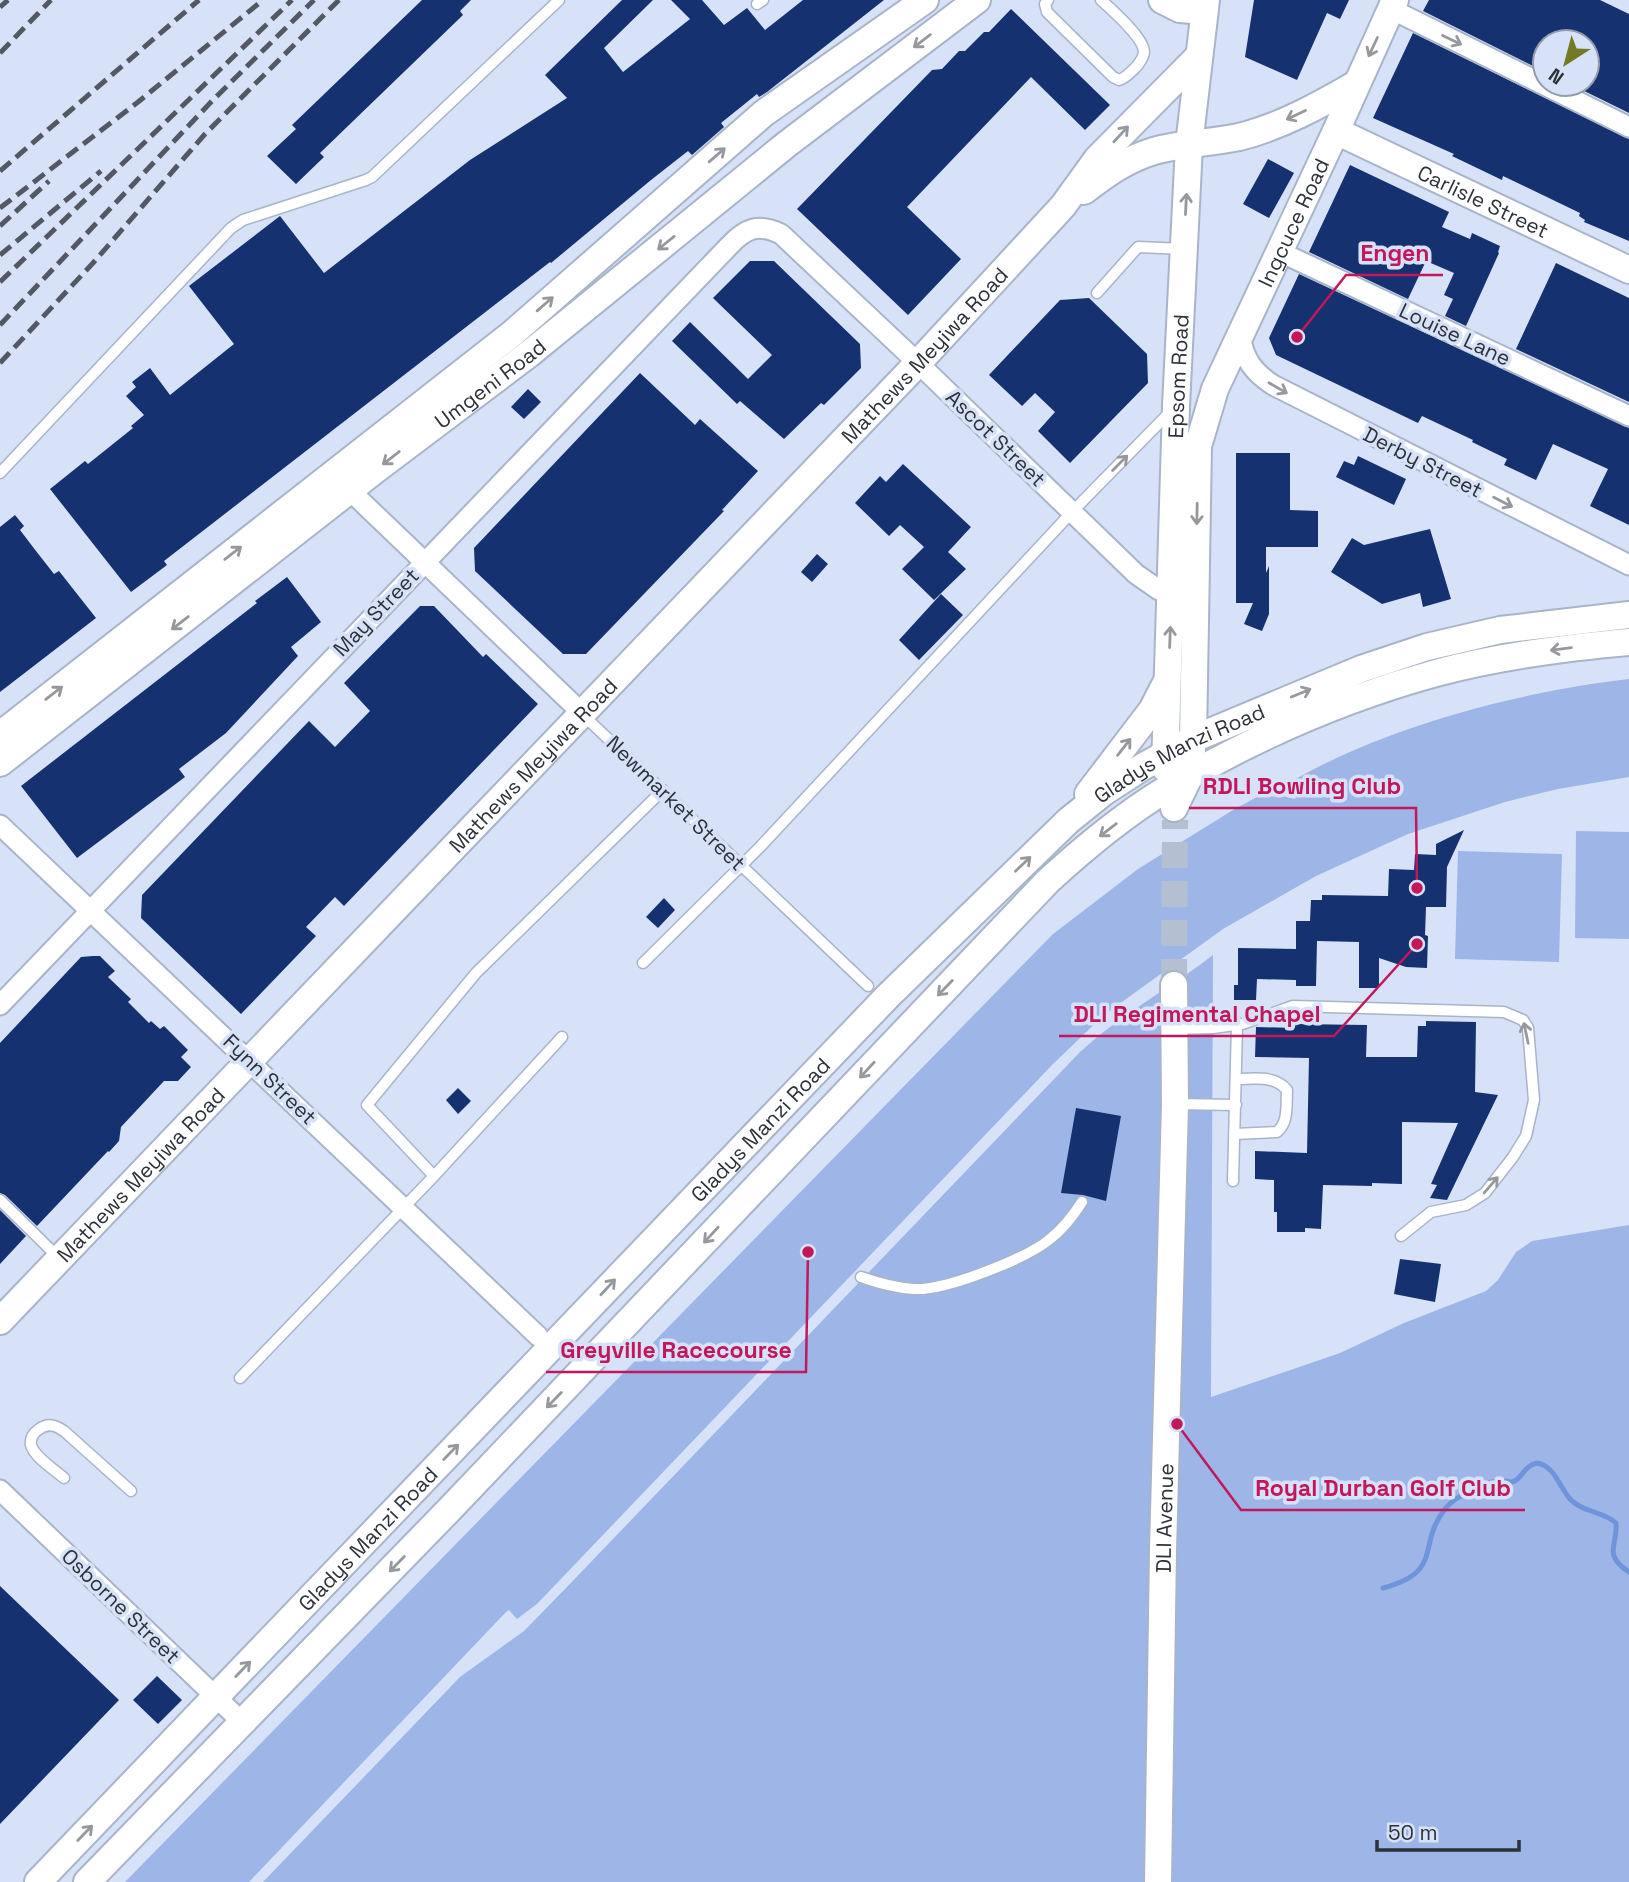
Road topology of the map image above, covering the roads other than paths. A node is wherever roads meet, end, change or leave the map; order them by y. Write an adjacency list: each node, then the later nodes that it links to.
1 (559, 0): 30 (lane)
2 (925, 0): 11 (main road, Umgeni Road)
3 (1048, 0): 5 (lane)
4 (1162, 0): 8 (main road)
5 (1103, 1)
6 (964, 4): 14 (main road, Umgeni Road, one-way to 14)
7 (1393, 5): 10 (main road, Ingcuce Road, one-way to 10); 12 (street, one-way to 12)
8 (1205, 6): 9 (main road, Epsom Road)
9 (1198, 57): 15 (main road, Epsom Road); 16 (main road, Mathews Meyiwa Road, one-way to 9)
10 (1356, 84): 13 (main road, Ingcuce Road); 15 (main road, Mathews Meyiwa Road, one-way to 15)
11 (764, 113): 14 (main road); 22 (main road, Umgeni Road, one-way to 11)
12 (1629, 127)
13 (1336, 131): 19 (main road, Ingcuce Road); 20 (main road, Carlisle Street)
14 (787, 144): 24 (main road, Umgeni Road, one-way to 24)
15 (1189, 145): 16 (main road, Mathews Meyiwa Road); 18 (main road, Epsom Road, one-way to 15)
16 (1063, 206): 25 (main road, Mathews Meyiwa Road)
17 (758, 227): 25 (street, Ascot Street); 33 (street, May Street)
18 (1184, 249): 21 (lane); 27 (main road, Epsom Road)
19 (1280, 252): 23 (main road, Ingcuce Road); 28 (street, Louise Lane)
20 (1629, 270)
21 (1097, 293)
22 (513, 333): 24 (main road); 26 (main road, Umgeni Road)
23 (1240, 336): 29 (main road, Ingcuce Road); 34 (street, Derby Street, one-way to 34)
24 (529, 354): 26 (main road, Umgeni Road)
25 (918, 363): 32 (street, Ascot Street); 39 (main road, Mathews Meyiwa Road)
26 (455, 393): 31 (main road, Umgeni Road)
27 (1176, 406): 32 (lane, one-way to 27); 35 (main road, Epsom Road)
28 (1629, 416)
29 (1198, 446): 41 (main road, Epsom Road, one-way to 41)
30 (0, 474)
31 (342, 482): 33 (street, Newmarket Street); 40 (main road, Umgeni Road, one-way to 31); 43 (main road, Umgeni Road, one-way to 43)
32 (1072, 512): 35 (street, Ascot Street); 49 (lane)
33 (425, 560): 39 (street, Newmarket Street); 50 (street, May Street)
34 (1629, 565)
35 (1172, 595): 38 (main road, Epsom Road, one-way to 35)
36 (1629, 615): 41 (main road, Gladys Manzi Road, one-way to 36)
37 (1629, 642): 44 (main road, Gladys Manzi Road, one-way to 44)
38 (1169, 678): 42 (main road, Epsom Road); 47 (main road, one-way to 38)
39 (582, 713): 45 (lane, Newmarket Street); 59 (main road, Mathews Meyiwa Road)
40 (0, 734)
41 (1193, 739): 42 (main road, Gladys Manzi Road); 44 (main road, Epsom Road)
42 (1166, 754): 46 (main road, Epsom Road); 47 (main road, Gladys Manzi Road)
43 (0, 763)
44 (1189, 777): 46 (main road)
45 (663, 790): 49 (lane, Newmarket Street); 64 (lane)
46 (1171, 806): 55 (main road, Gladys Manzi Road, one-way to 55)
47 (1068, 821): 53 (main road, Gladys Manzi Road, one-way to 47)
48 (0, 825): 50 (street, Fynn Street)
49 (740, 864): 51 (lane); 53 (lane, Newmarket Street)
50 (89, 911): 54 (street, May Street); 59 (street, Fynn Street)
51 (643, 963)
52 (1174, 985): 57 (main road, DLI Avenue)
53 (878, 991): 55 (main road); 73 (main road, Gladys Manzi Road, one-way to 53)
54 (0, 1005)
55 (914, 1020): 74 (main road, Gladys Manzi Road, one-way to 74)
56 (1237, 1025): 57 (lane); 60 (lane); 69 (lane, one-way to 56)
57 (1175, 1029): 61 (main road, DLI Avenue)
58 (562, 1037): 64 (lane)
59 (249, 1059): 68 (street, Fynn Street); 70 (main road, Mathews Meyiwa Road)
60 (1237, 1079): 62 (lane); 63 (lane)
61 (1175, 1104): 62 (lane); 83 (main road, DLI Avenue)
62 (1236, 1105): 63 (lane)
63 (1235, 1134): 65 (lane)
64 (434, 1176): 68 (lane)
65 (1233, 1181)
66 (0, 1200): 70 (lane)
67 (1082, 1202): 71 (lane)
68 (403, 1207): 73 (street, Fynn Street); 75 (lane)
69 (1401, 1236)
70 (59, 1259): 72 (main road, Mathews Meyiwa Road)
71 (861, 1277)
72 (0, 1321)
73 (544, 1342): 74 (main road); 79 (main road, Gladys Manzi Road, one-way to 73)
74 (577, 1376): 80 (main road, Gladys Manzi Road, one-way to 80)
75 (240, 1378)
76 (64, 1478): 78 (lane)
77 (0, 1490): 79 (street, Osborne Street)
78 (131, 1491)
79 (216, 1697): 80 (street, Osborne Street); 81 (main road, Gladys Manzi Road, one-way to 79)
80 (242, 1722): 82 (main road, Gladys Manzi Road)
81 (38, 1882)
82 (87, 1882)
83 (1158, 1882)

